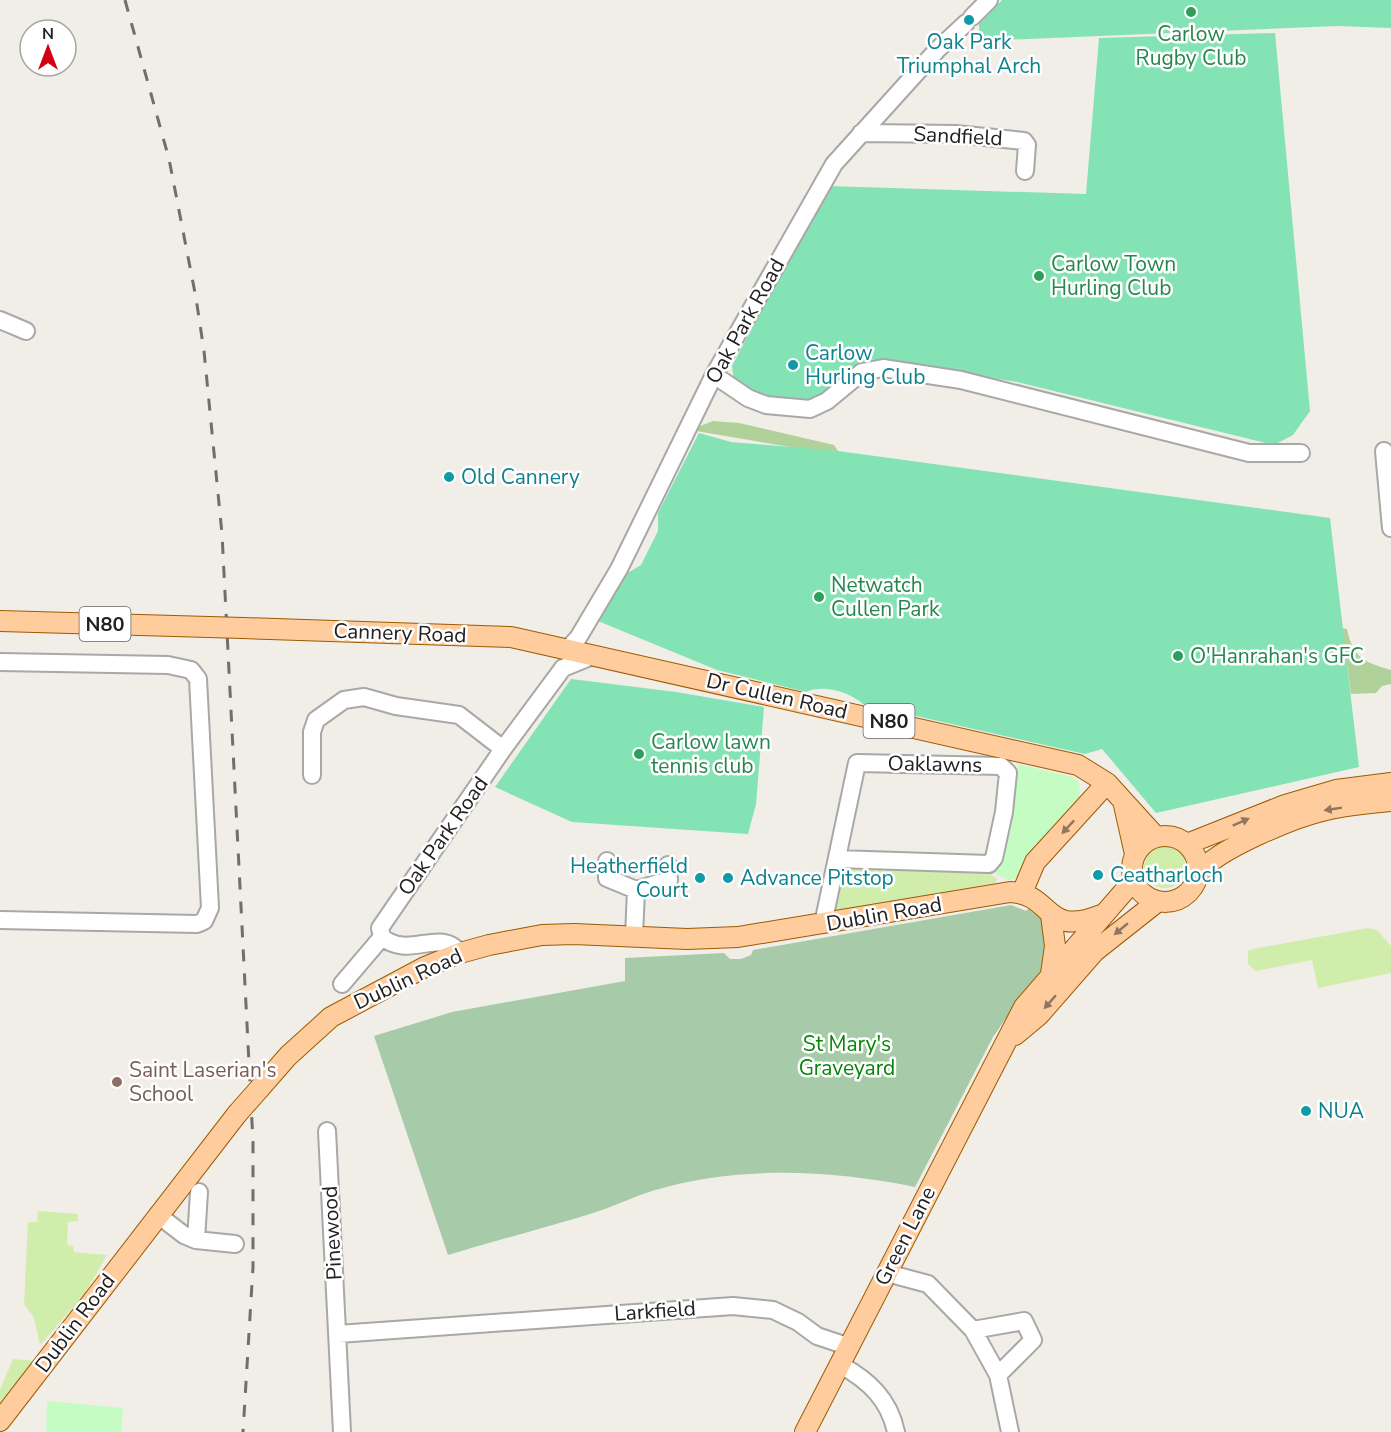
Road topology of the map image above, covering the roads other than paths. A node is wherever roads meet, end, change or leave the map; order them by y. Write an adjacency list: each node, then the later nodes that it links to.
1 (989, 0): 2 (street, Oak Park Road)
2 (861, 133): 3 (street, Sandfield); 6 (street, Oak Park Road)
3 (1025, 171)
4 (0, 320): 5 (street)
5 (26, 331)
6 (714, 375): 8 (street); 12 (street, Oak Park Road)
7 (1384, 452): 9 (street)
8 (1301, 453)
9 (1390, 493): 10 (street)
10 (1391, 528)
11 (0, 621): 12 (main road, Cannery Road / N80, bridge)
12 (562, 654): 14 (street, Oak Park Road); 16 (main road, Dr Cullen Road / N80)
13 (0, 662): 33 (street)
14 (503, 749): 15 (street); 36 (street, Oak Park Road)
15 (312, 775)
16 (1107, 783): 19 (main road, Dr Cullen Road / N80); 29 (main road, one-way to 29)
17 (1391, 783): 21 (main road, one-way to 17)
18 (1391, 801): 26 (main road, one-way to 26)
19 (1124, 804): 20 (main road, N80); 22 (main road, N80)
20 (1156, 837): 21 (main road); 22 (main road)
21 (1187, 844): 26 (main road)
22 (1135, 854): 27 (main road, N80)
23 (837, 859): 23 (street, Oaklawns); 34 (street, Oaklawns)
24 (607, 861): 28 (street)
25 (668, 865): 28 (street)
26 (1198, 874): 30 (main road)
27 (1133, 881): 30 (main road); 31 (main road)
28 (636, 890): 35 (street)
29 (1022, 893): 32 (main road); 34 (main road, Dublin Road)
30 (1157, 902): 37 (main road, one-way to 37)
31 (1101, 915): 32 (main road); 37 (main road)
32 (1052, 918): 37 (main road); 39 (main road)
33 (0, 920)
34 (823, 924): 35 (main road, Dublin Road)
35 (634, 936): 38 (main road, Dublin Road)
36 (382, 937): 38 (street); 40 (street)
37 (1086, 943): 39 (main road); 41 (main road, one-way to 41)
38 (460, 953): 44 (main road, Dublin Road, bridge)
39 (1051, 974): 41 (main road)
40 (342, 984)
41 (1008, 1041): 47 (main road, Green Lane)
42 (327, 1131): 49 (street, Pinewood)
43 (199, 1191): 45 (street)
44 (158, 1215): 45 (street); 53 (main road, Dublin Road)
45 (196, 1240): 46 (street)
46 (235, 1244)
47 (887, 1273): 48 (street); 50 (main road, Green Lane)
48 (973, 1330): 52 (street); 52 (street)
49 (338, 1334): 50 (street, Larkfield); 54 (street, Pinewood)
50 (850, 1347): 51 (main road, Green Lane)
51 (841, 1365): 55 (main road, Green Lane); 56 (street)
52 (998, 1375): 57 (street)
53 (0, 1420)
54 (342, 1432)
55 (805, 1432)
56 (896, 1432)
57 (1010, 1432)

